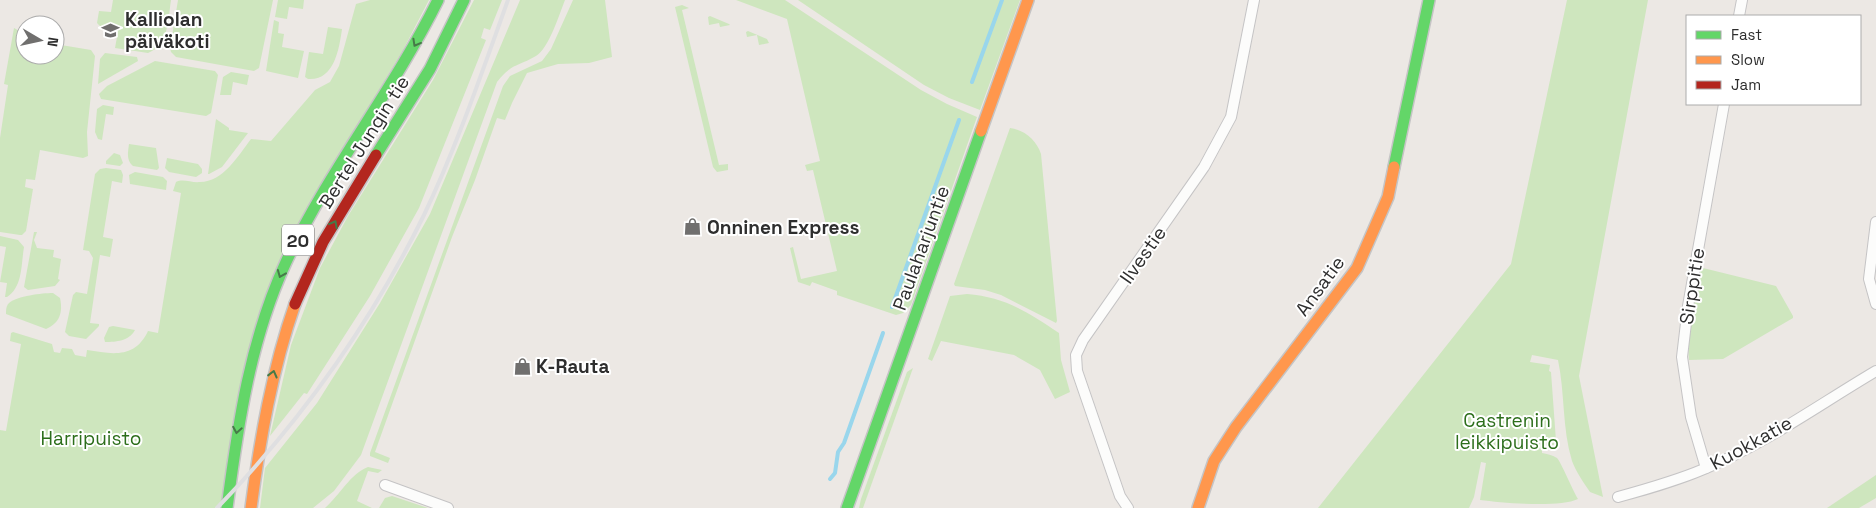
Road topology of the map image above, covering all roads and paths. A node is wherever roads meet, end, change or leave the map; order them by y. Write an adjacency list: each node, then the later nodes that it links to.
1 (438, 0): 15 (main road, Bertel Jungin tie / 20, one-way to 15)
2 (464, 0): 16 (main road, Bertel Jungin tie / 20, one-way to 2)
3 (1028, 0): 18 (main road, Paulaharjuntie)
4 (1254, 0): 19 (street, Ilvestie)
5 (1430, 0): 20 (main road, Ansatie)
6 (1742, 0): 7 (street)
7 (1739, 15)
8 (1724, 105): 12 (street, Sirppitie)
9 (1876, 222): 10 (street)
10 (1876, 304)
11 (1876, 370): 12 (street, Kuokkatie)
12 (1706, 468): 14 (street, Kuokkatie)
13 (385, 485): 17 (street)
14 (1618, 497)
15 (227, 508)
16 (251, 508)
17 (448, 508)
18 (846, 508)
19 (1128, 508)
20 (1198, 508)

